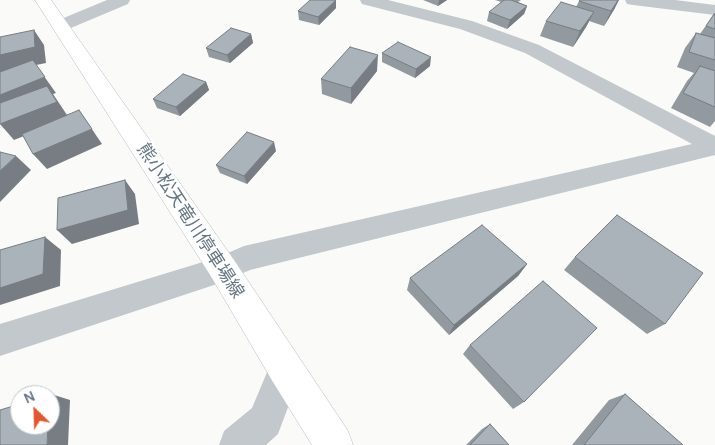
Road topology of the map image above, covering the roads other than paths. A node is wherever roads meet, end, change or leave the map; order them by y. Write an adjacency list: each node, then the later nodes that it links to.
1 (43, 0): 6 (main road, 熊小松天竜川停車場線)
2 (122, 0): 6 (street)
3 (368, 0): 7 (street)
4 (633, 0): 5 (street)
5 (715, 10)
6 (60, 26): 8 (main road, 熊小松天竜川停車場線)
7 (715, 146): 8 (street)
8 (223, 269): 9 (street); 10 (main road, 熊小松天竜川停車場線)
9 (0, 340)
10 (285, 370): 11 (street); 12 (main road, 熊小松天竜川停車場線)
11 (238, 445)
12 (334, 445)

